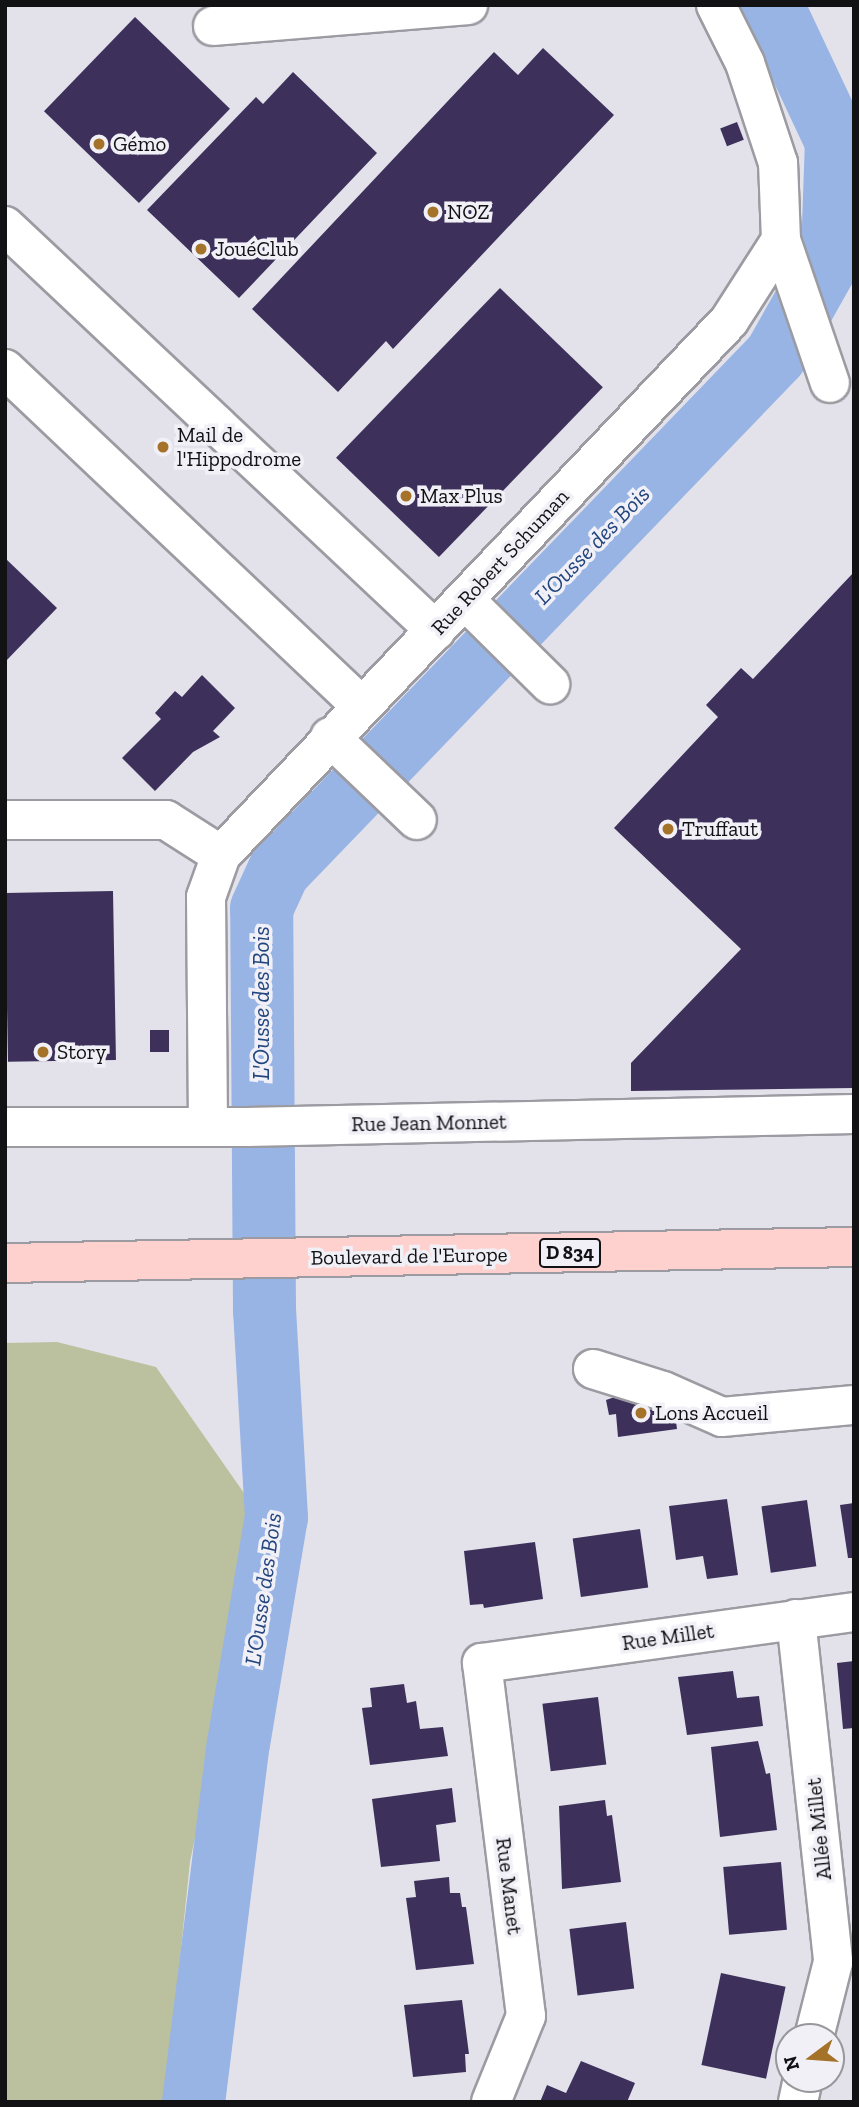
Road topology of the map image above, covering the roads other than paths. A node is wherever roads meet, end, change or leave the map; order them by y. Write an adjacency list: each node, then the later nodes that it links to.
1 (468, 5): 3 (street)
2 (716, 5): 5 (street)
3 (213, 26)
4 (5, 226): 9 (street)
5 (781, 240): 7 (street); 8 (street, Rue Robert Schuman)
6 (5, 369): 11 (street)
7 (830, 383)
8 (465, 600): 9 (street, Rue Robert Schuman); 10 (street)
9 (436, 631): 11 (street, Rue Robert Schuman)
10 (550, 684)
11 (361, 706): 12 (street, Rue Robert Schuman)
12 (330, 737): 13 (street); 15 (street, Rue Robert Schuman)
13 (390, 795)
14 (5, 820): 15 (street)
15 (221, 855): 17 (street, Rue Robert Schuman)
16 (854, 1114): 17 (street, Rue Jean Monnet)
17 (208, 1125): 18 (street, Rue Jean Monnet)
18 (5, 1127)
19 (854, 1247): 20 (main road, Boulevard de l'Europe / D 834)
20 (5, 1263)
21 (593, 1369): 22 (street)
22 (854, 1405)
23 (854, 1612): 24 (street, Rue Millet)
24 (796, 1619): 25 (street, Rue Millet); 26 (street, Allée Millet)
25 (482, 1664): 27 (street, Rue Manet)
26 (818, 2023)
27 (491, 2102)

